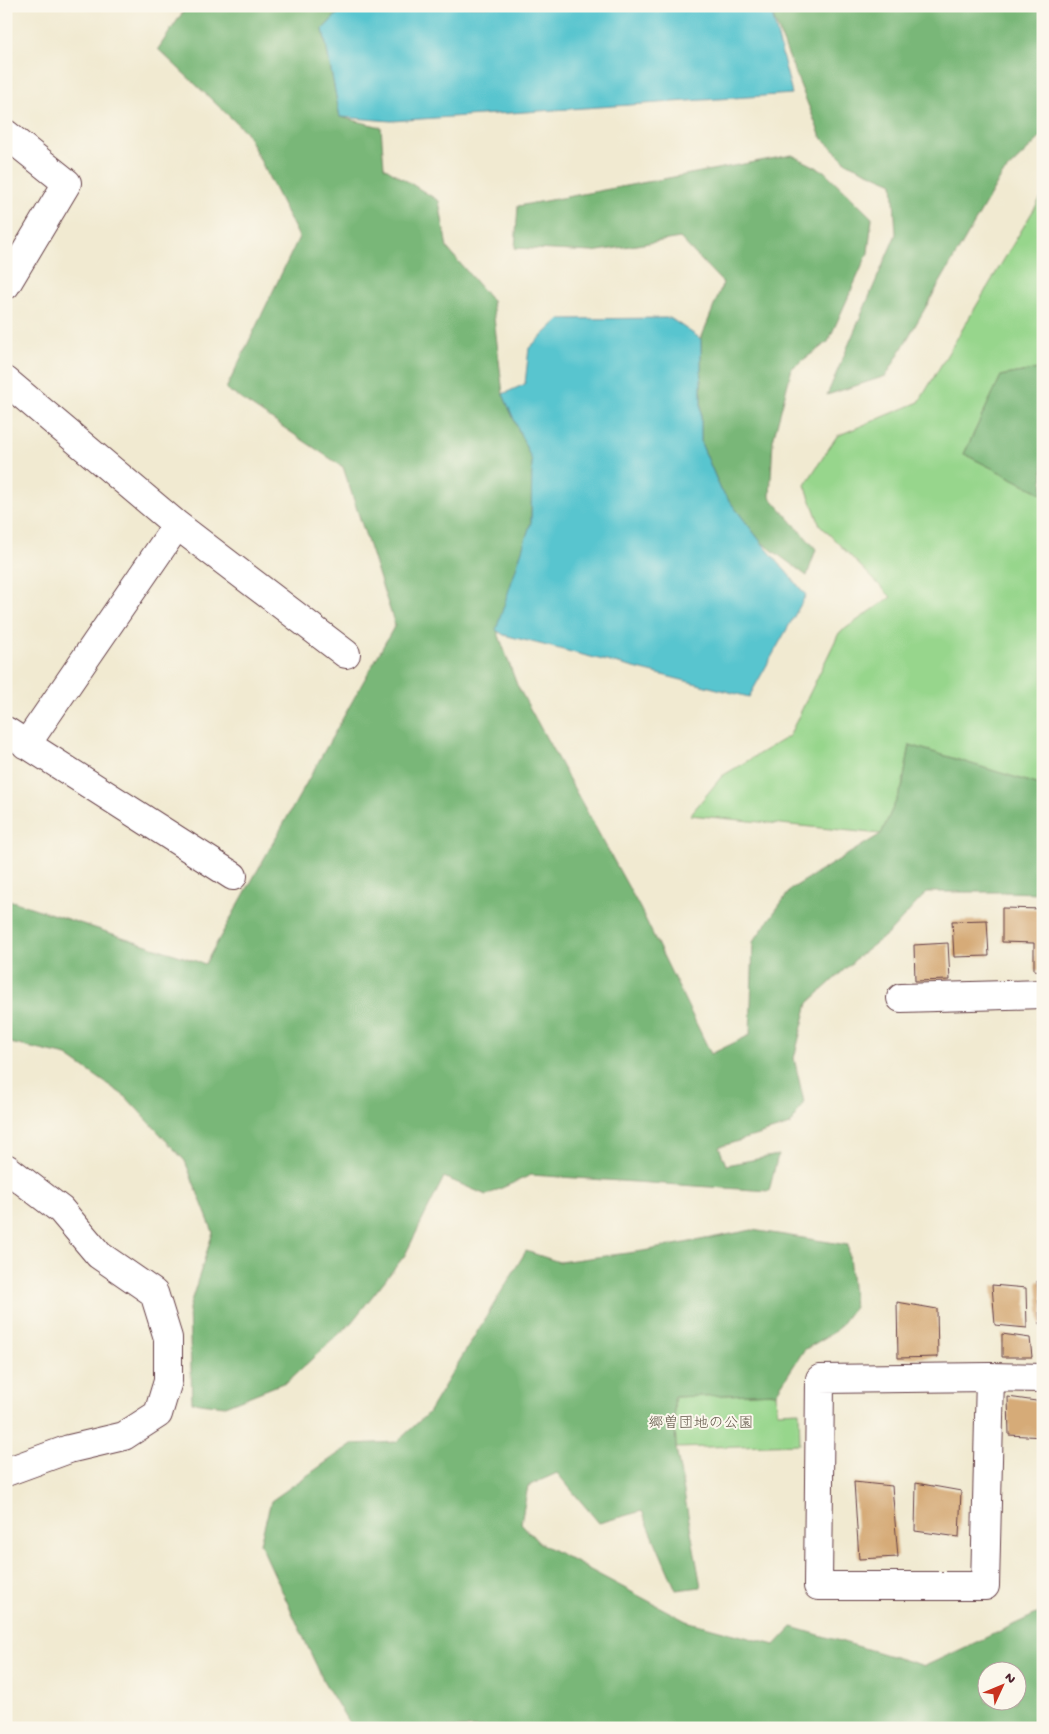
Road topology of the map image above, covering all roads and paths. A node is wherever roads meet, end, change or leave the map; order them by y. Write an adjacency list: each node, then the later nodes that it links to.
1 (6, 134): 2 (street)
2 (6, 285)
3 (6, 381): 4 (street)
4 (177, 525): 5 (street); 6 (street)
5 (346, 654)
6 (16, 738): 7 (street)
7 (233, 876)
8 (1043, 994): 9 (street)
9 (901, 998)
10 (6, 1168): 13 (street)
11 (990, 1378): 11 (street); 12 (street)
12 (1043, 1378)
13 (6, 1472)

